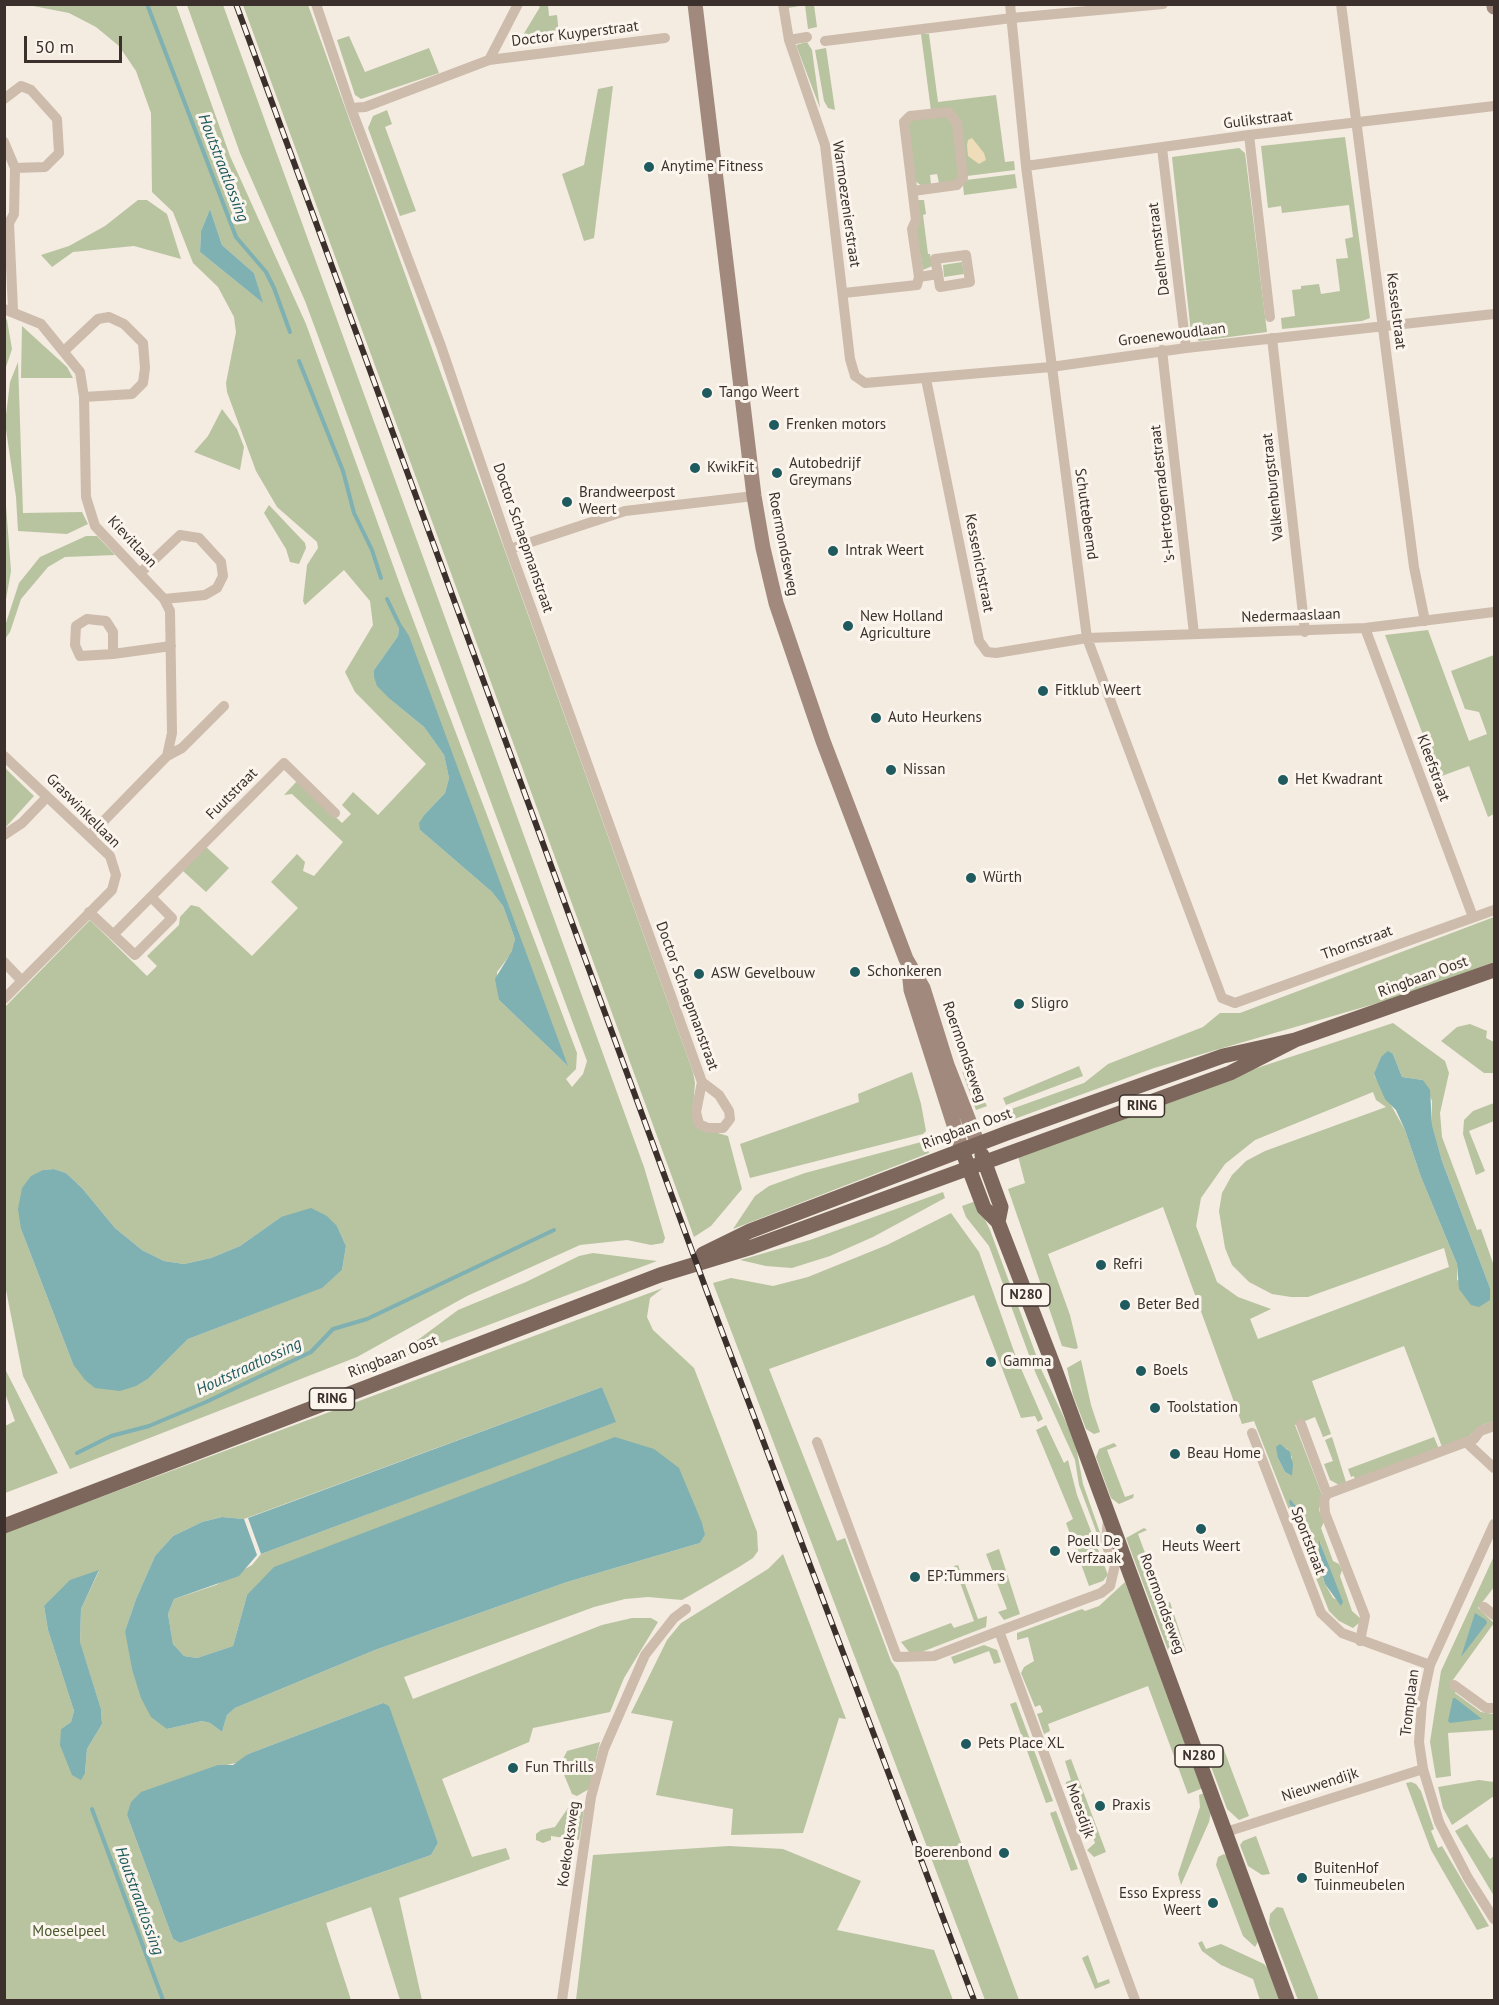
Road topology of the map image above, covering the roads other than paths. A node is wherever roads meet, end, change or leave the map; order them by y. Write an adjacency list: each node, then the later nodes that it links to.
1 (316, 4): 16 (street, Doctor Schaepmanstraat)
2 (518, 4): 13 (street, Doctor Kuyperstraat)
3 (695, 4): 39 (street, Roermondseweg)
4 (783, 4): 11 (street, Warmoezenierstraat)
5 (1010, 4): 8 (street, Schuttebeemd)
6 (1163, 4): 8 (street)
7 (1341, 4): 17 (street, Kesselstraat)
8 (1012, 18): 12 (street); 21 (street, Schuttebeemd)
9 (807, 37): 11 (street)
10 (664, 38): 13 (street, Doctor Kuyperstraat)
11 (789, 40): 26 (street, Warmoezenierstraat)
12 (825, 41)
13 (489, 60): 16 (street, Doctor Kuyperstraat)
14 (4, 99): 22 (street)
15 (1494, 106): 17 (street, Gulikstraat)
16 (351, 108): 40 (street, Doctor Schaepmanstraat)
17 (1358, 123): 18 (street, Gulikstraat); 30 (street, Kesselstraat)
18 (1249, 135): 20 (street, Gulikstraat); 29 (street)
19 (4, 142): 22 (street)
20 (1162, 148): 21 (street, Gulikstraat); 32 (street, Daelhemstraat)
21 (1026, 166): 35 (street, Schuttebeemd)
22 (15, 168): 27 (street)
23 (913, 191): 23 (street); 25 (street)
24 (938, 274): 25 (street)
25 (919, 277): 26 (street)
26 (844, 293): 36 (street, Warmoezenierstraat)
27 (9, 309): 34 (street, Kievitlaan)
28 (1494, 314): 30 (street, Groenewoudlaan)
29 (1270, 317)
30 (1383, 326): 31 (street, Groenewoudlaan); 44 (street, Kesselstraat)
31 (1272, 338): 32 (street, Groenewoudlaan); 46 (street, Valkenburgstraat)
32 (1186, 348): 33 (street, Groenewoudlaan)
33 (1162, 350): 35 (street, Groenewoudlaan); 47 (street, 's-Hertogenradestraat)
34 (63, 351): 38 (street, Kievitlaan); 38 (street)
35 (1051, 367): 37 (street, Groenewoudlaan); 48 (street, Schuttebeemd)
36 (855, 376): 37 (street, Groenewoudlaan)
37 (926, 379): 48 (street, Kessenichstraat)
38 (84, 397): 41 (street, Kievitlaan)
39 (754, 496): 40 (street); 64 (street, Roermondseweg)
40 (510, 549): 70 (street, Doctor Schaepmanstraat)
41 (140, 573): 42 (street, Kievitlaan); 42 (street)
42 (164, 599): 49 (street, Kievitlaan)
43 (1494, 612): 44 (street, Nedermaaslaan)
44 (1425, 621): 45 (street, Nedermaaslaan)
45 (1365, 628): 46 (street, Nedermaaslaan); 61 (street, Kleefstraat)
46 (1305, 632): 47 (street, Nedermaaslaan)
47 (1194, 634): 48 (street, Nedermaaslaan)
48 (1087, 638): 68 (street, Schuttebeemd)
49 (171, 646): 50 (street); 53 (street, Kievitlaan)
50 (113, 654)
51 (224, 706): 53 (street)
52 (4, 756): 54 (street, Graswinkellaan)
53 (166, 756): 57 (street)
54 (47, 796): 56 (street); 57 (street, Graswinkellaan)
55 (335, 813): 58 (street, Fuutstraat)
56 (4, 835)
57 (89, 836): 60 (street, Graswinkellaan)
58 (151, 897): 62 (street, Fuutstraat); 62 (street)
59 (1494, 910): 61 (street, Thornstraat)
60 (89, 912): 62 (street); 66 (street, Graswinkellaan)
61 (1473, 917): 68 (street, Thornstraat)
62 (113, 935)
63 (4, 962): 66 (street)
64 (908, 964): 71 (street, Roermondseweg); 72 (street, Roermondseweg)
65 (1494, 970): 69 (main road, Ringbaan Oost / RING)
66 (22, 981): 67 (street, Graswinkellaan)
67 (4, 999)
68 (1230, 1001)
69 (1295, 1040): 71 (main road, Ringbaan Oost / RING); 73 (main road, Ringbaan Oost / RING)
70 (702, 1082)
71 (978, 1144): 72 (main road, Ringbaan Oost / RING); 73 (main road, Roermondseweg / N280)
72 (962, 1150): 74 (main road, Roermondseweg / N280); 76 (main road, Ringbaan Oost / RING)
73 (985, 1162): 74 (main road, Ringbaan Oost / RING); 75 (main road, Roermondseweg / N280)
74 (969, 1168): 75 (main road, Roermondseweg / N280); 76 (main road, Ringbaan Oost / RING)
75 (998, 1222): 84 (main road, Roermondseweg / N280)
76 (660, 1275): 86 (main road, Ringbaan Oost / RING)
77 (1301, 1424): 83 (street, Sportstraat)
78 (1494, 1426): 81 (street)
79 (1252, 1433): 91 (street, Sportstraat)
80 (817, 1442): 90 (street)
81 (1466, 1442): 82 (street); 83 (street)
82 (1494, 1468)
83 (1327, 1494): 91 (street, Sportstraat)
84 (1108, 1513): 90 (street); 96 (main road, Roermondseweg / N280)
85 (1494, 1524): 92 (street, Tromplaan)
86 (4, 1526)
87 (1484, 1607): 89 (street)
88 (686, 1610): 98 (street, Koekoeksweg)
89 (1494, 1615)
90 (999, 1631): 99 (street, Moesdijk)
91 (1360, 1641): 92 (street, Sportstraat)
92 (1430, 1665): 95 (street, Tromplaan)
93 (1454, 1685): 94 (street)
94 (1494, 1708)
95 (1423, 1769): 96 (street, Nieuwendijk); 97 (street, Tromplaan)
96 (1226, 1832): 100 (main road, Roermondseweg / N280)
97 (1494, 1918)
98 (562, 2001)
99 (1135, 2001)
100 (1287, 2001)

